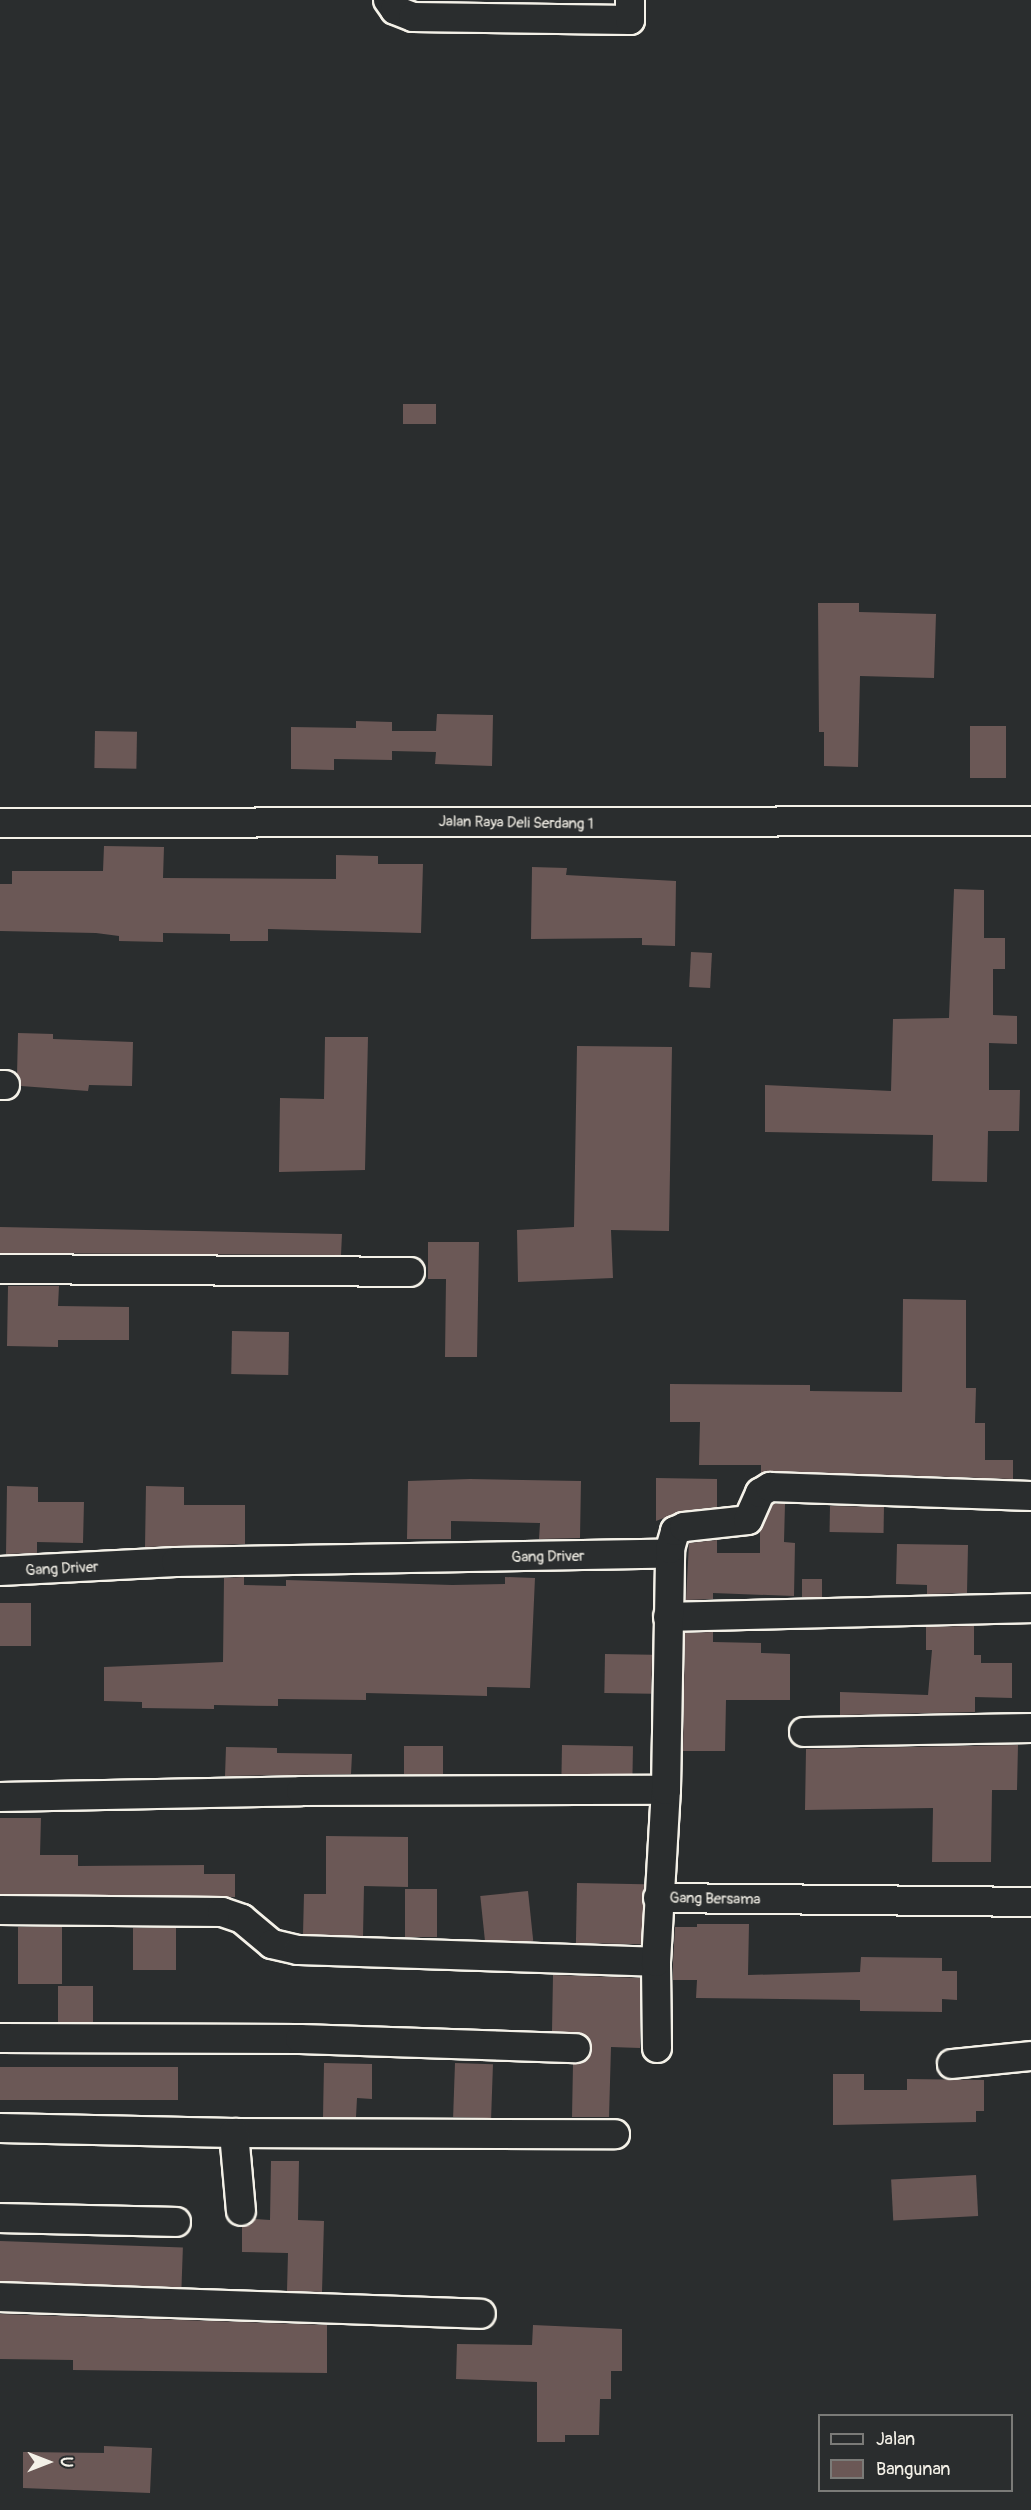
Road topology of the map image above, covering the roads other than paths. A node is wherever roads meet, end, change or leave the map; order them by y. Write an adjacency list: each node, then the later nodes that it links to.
1 (388, 0): 2 (street)
2 (630, 0)
3 (1031, 821): 4 (street, Jalan Raya Deli Serdang 1)
4 (0, 823)
5 (0, 1269): 6 (street)
6 (410, 1272)
7 (1031, 1496): 8 (street)
8 (670, 1553): 9 (street, Gang Driver); 11 (street)
9 (0, 1571)
10 (1031, 1608): 11 (street)
11 (668, 1617): 16 (street)
12 (1031, 1707): 13 (street)
13 (1031, 1728): 14 (street); 15 (street)
14 (804, 1732)
15 (1031, 1746)
16 (666, 1790): 17 (street); 18 (street)
17 (0, 1797)
18 (658, 1898): 19 (street, Gang Bersama); 21 (street, Gang Bersama)
19 (1031, 1902)
20 (0, 1910): 21 (street)
21 (656, 1962): 24 (street, Gang Bersama)
22 (0, 2038): 23 (street)
23 (576, 2048)
24 (657, 2048)
25 (1031, 2056): 26 (street)
26 (952, 2064)
27 (0, 2128): 28 (street)
28 (234, 2133): 29 (street); 30 (street)
29 (615, 2134)
30 (241, 2211)
31 (0, 2218): 32 (street)
32 (176, 2222)
33 (0, 2297): 34 (street)
34 (482, 2314)

